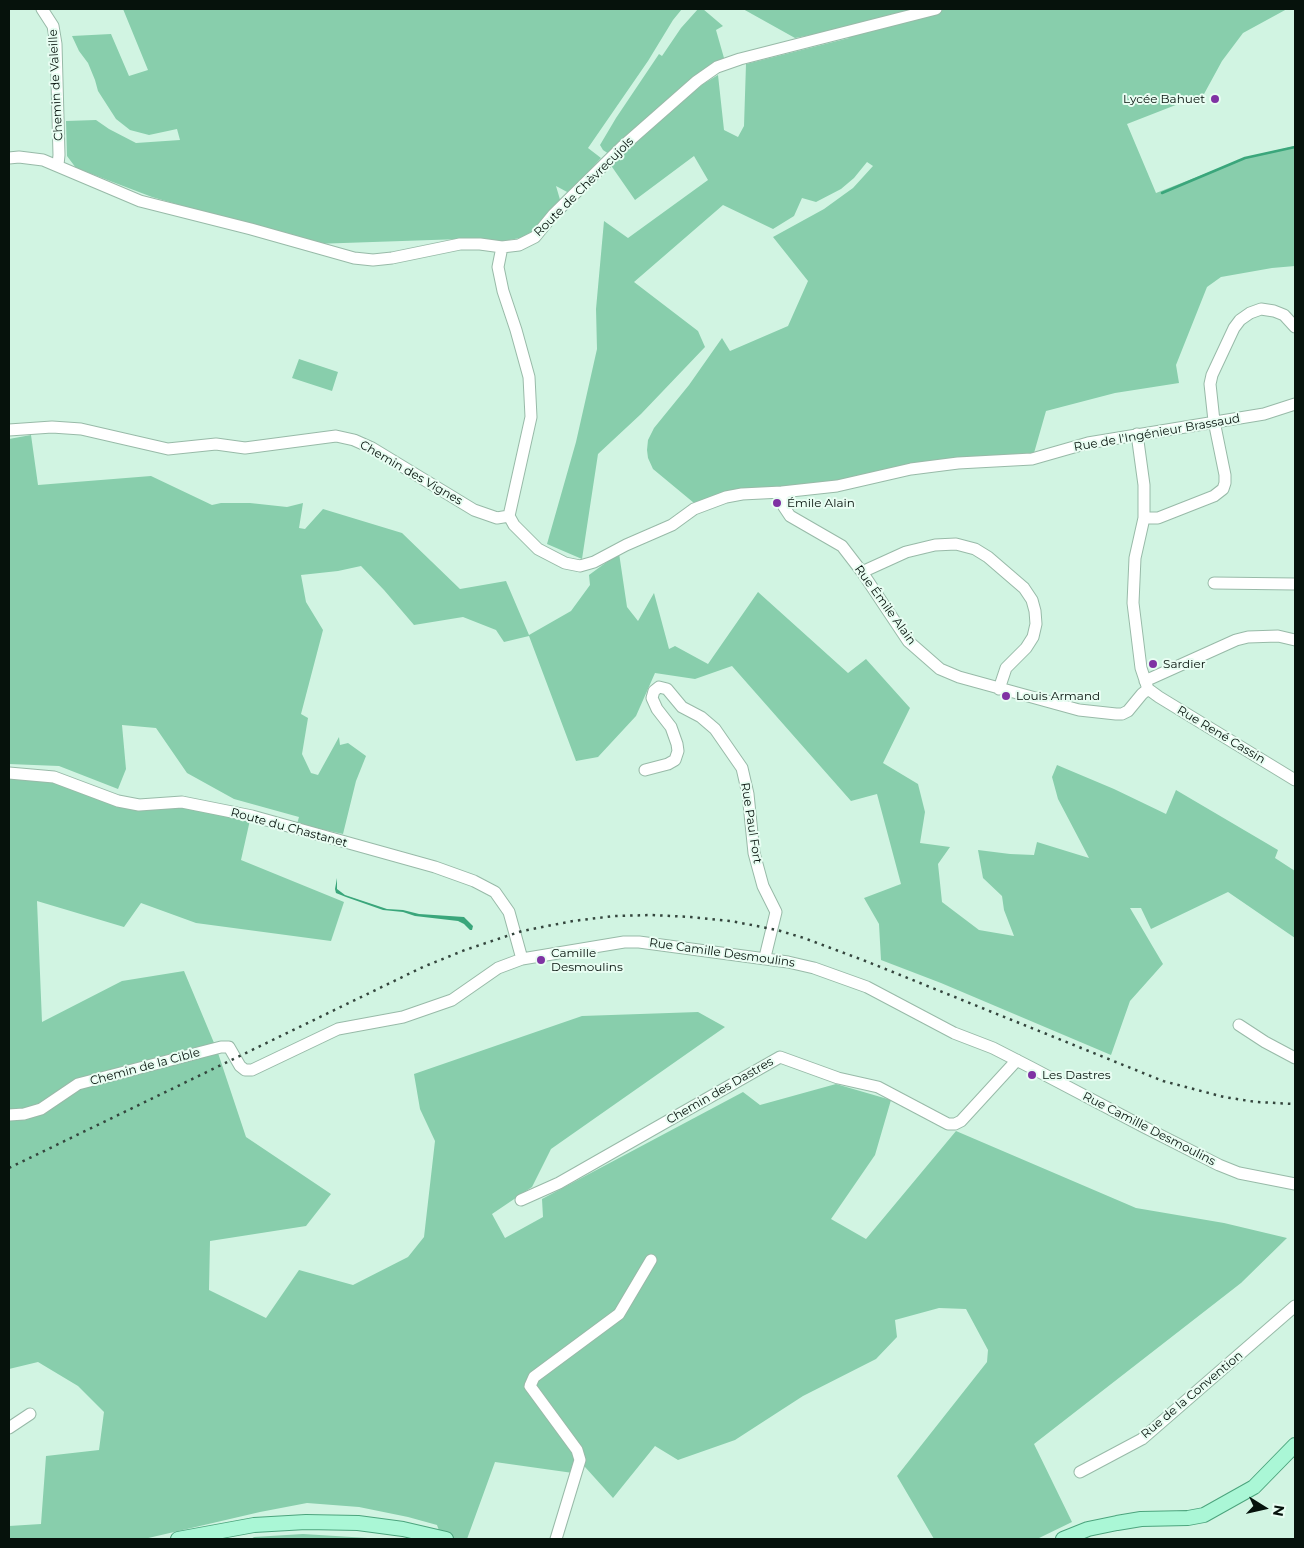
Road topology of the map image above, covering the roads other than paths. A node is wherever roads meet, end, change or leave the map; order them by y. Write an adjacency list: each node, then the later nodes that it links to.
1 (42, 9): 4 (street, Chemin de Valeille)
2 (936, 9): 5 (street, Route de Chèvrecujols)
3 (9, 158): 4 (street, Route de Chèvrecujols)
4 (58, 165): 5 (street, Route de Chèvrecujols)
5 (502, 248): 12 (street)
6 (1295, 327): 8 (street)
7 (1295, 404): 8 (street, Rue de l'Ingénieur Brassaud)
8 (1214, 421): 10 (street, Rue de l'Ingénieur Brassaud); 13 (street)
9 (9, 430): 12 (street, Chemin des Vignes)
10 (1137, 434): 11 (street, Rue de l'Ingénieur Brassaud); 13 (street)
11 (782, 492): 12 (street, Rue de l'Ingénieur Brassaud); 14 (street, Rue Émile Alain)
12 (509, 516)
13 (1144, 518): 18 (street)
14 (862, 572): 19 (street, Rue Émile Alain); 19 (street)
15 (1214, 583): 16 (street)
16 (1295, 584)
17 (1295, 640): 18 (street)
18 (1146, 685): 19 (street, Rue Émile Alain); 22 (street, Rue René Cassin)
19 (999, 689)
20 (646, 770): 23 (street, Rue Paul Fort)
21 (9, 773): 24 (street, Route du Chastanet)
22 (1295, 780)
23 (765, 957): 24 (street, Rue Camille Desmoulins); 28 (street, Rue Camille Desmoulins)
24 (522, 959): 26 (street, Rue Camille Desmoulins)
25 (1239, 1025): 27 (street)
26 (229, 1047): 29 (street, Chemin de la Cible)
27 (1295, 1058)
28 (1017, 1060): 30 (street, Rue Camille Desmoulins); 31 (street, Chemin des Dastres)
29 (9, 1115)
30 (1295, 1184)
31 (521, 1200)
32 (651, 1260): 40 (street)
33 (1295, 1306): 37 (street, Rue de la Convention)
34 (30, 1414): 35 (street)
35 (9, 1428)
36 (1295, 1445): 41 (main road)
37 (1080, 1472)
38 (178, 1539): 39 (main road)
39 (446, 1539)
40 (556, 1539)
41 (1063, 1539)

